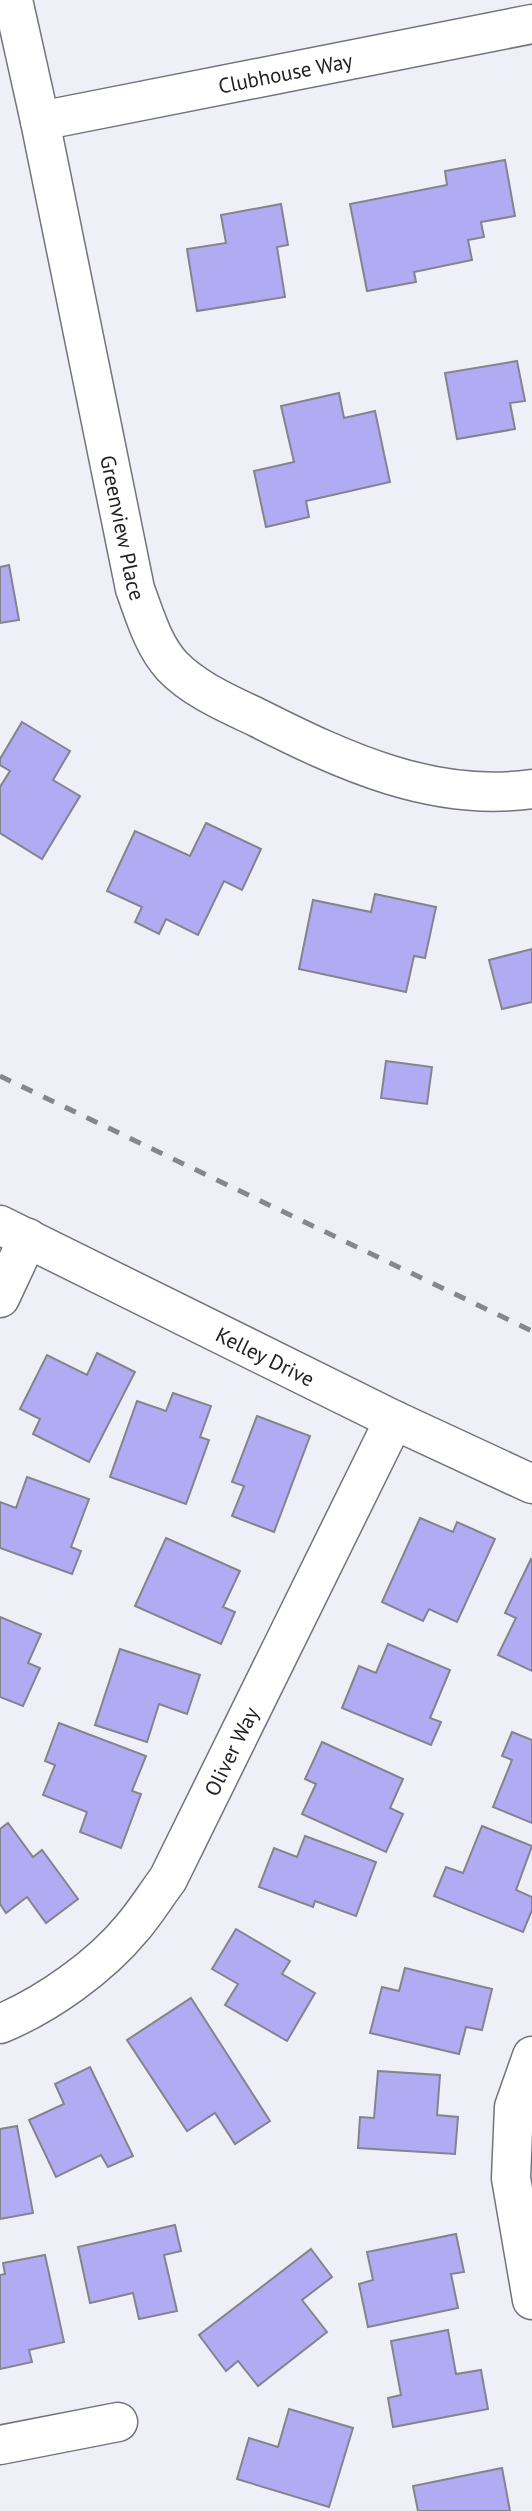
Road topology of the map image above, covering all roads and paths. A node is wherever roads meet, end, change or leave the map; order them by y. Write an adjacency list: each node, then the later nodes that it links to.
1 (13, 0): 3 (street, Greenview Place)
2 (532, 24): 3 (street, Clubhouse Way)
3 (40, 121): 4 (street, Greenview Place)
4 (532, 789)
5 (14, 1231): 6 (street); 7 (street, Kelley Drive)
6 (0, 1298)
7 (394, 1420): 8 (street, Kelley Drive); 9 (street, Oliver Way)
8 (532, 1484)
9 (0, 2024)
10 (532, 2056): 11 (street)
11 (532, 2300)
12 (118, 2422): 13 (street)
13 (0, 2445)

